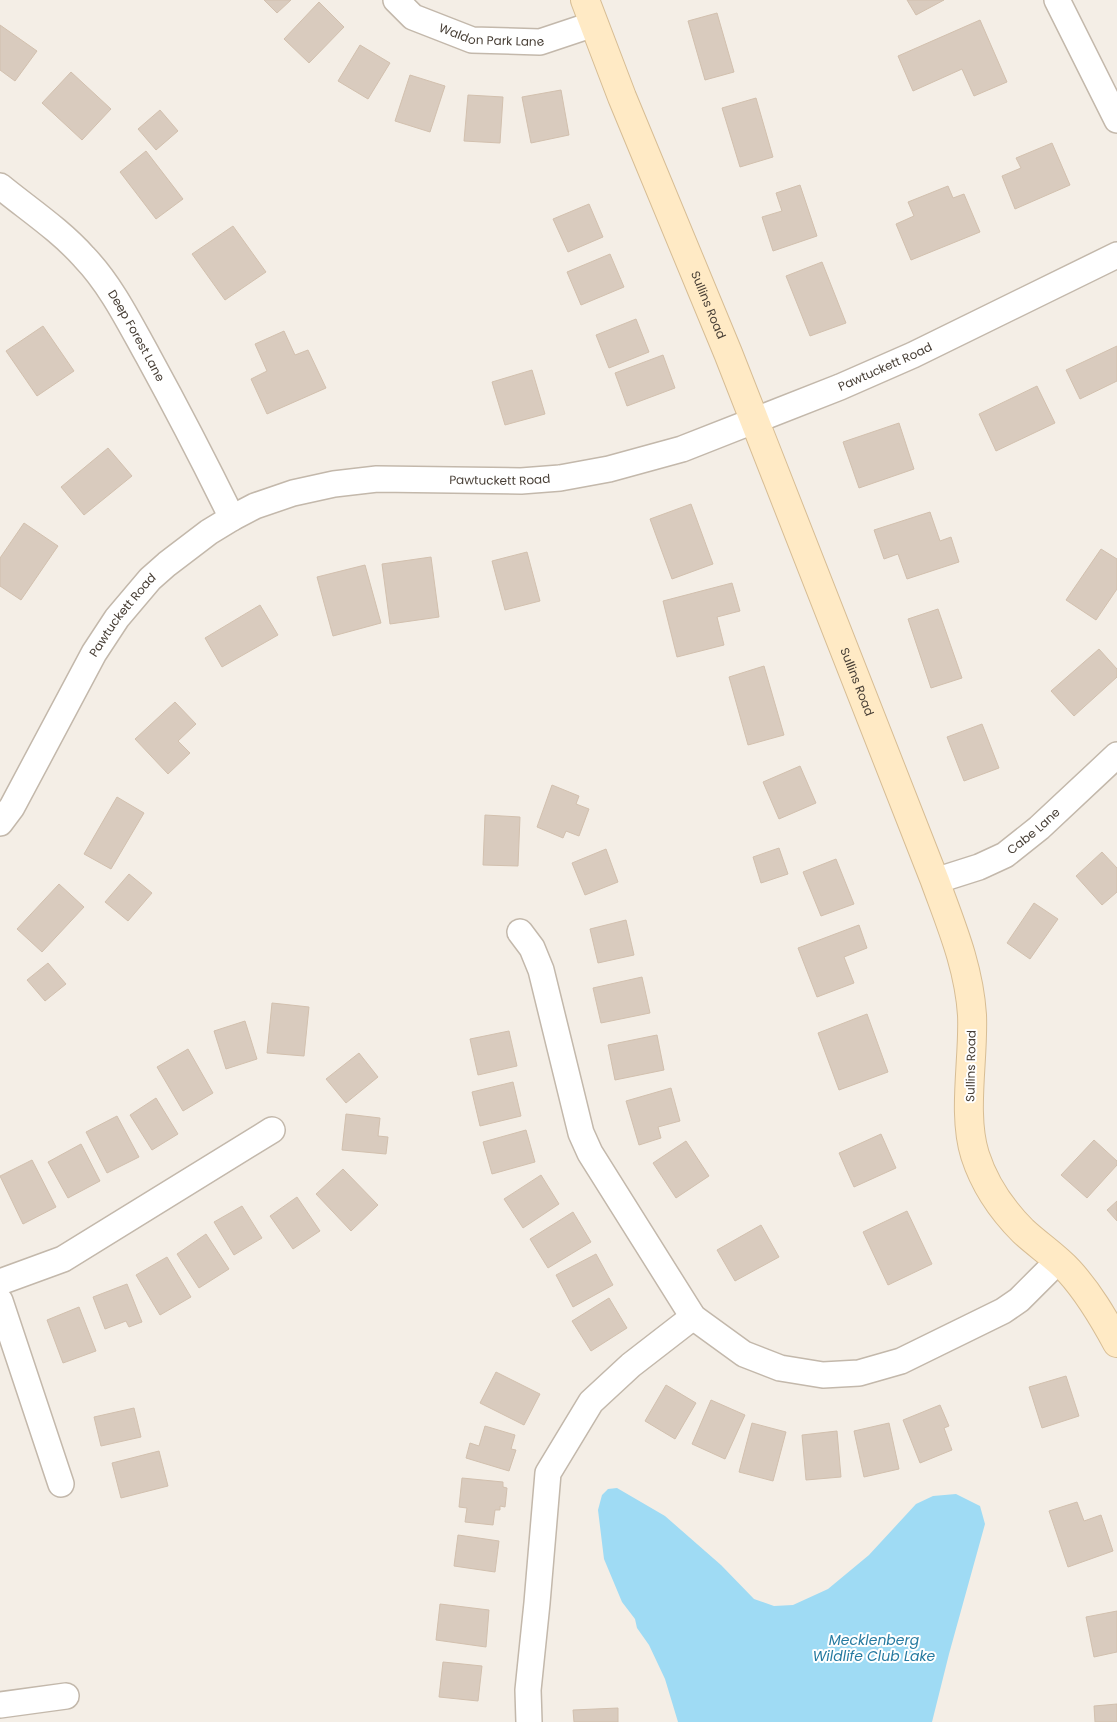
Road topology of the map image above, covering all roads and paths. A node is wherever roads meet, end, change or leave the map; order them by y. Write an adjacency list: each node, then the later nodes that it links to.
1 (396, 0): 3 (street, Waldon Park Lane)
2 (1057, 0): 4 (street)
3 (590, 12): 7 (street, Sullins Road)
4 (1117, 120)
5 (0, 186): 8 (street, Deep Forest Lane)
6 (1117, 255): 7 (street, Pawtuckett Road)
7 (754, 420): 8 (street, Pawtuckett Road); 11 (street, Sullins Road)
8 (232, 518): 10 (street, Pawtuckett Road)
9 (1117, 755): 11 (street, Cabe Lane)
10 (0, 823)
11 (935, 881): 14 (street, Sullins Road)
12 (520, 932): 17 (street)
13 (272, 1130): 15 (street)
14 (1058, 1262): 17 (street); 18 (street, Sullins Road)
15 (0, 1282)
16 (0, 1302): 19 (street)
17 (693, 1317): 22 (street)
18 (1117, 1343)
19 (61, 1484)
20 (66, 1696): 21 (street)
21 (0, 1705)
22 (529, 1722)

